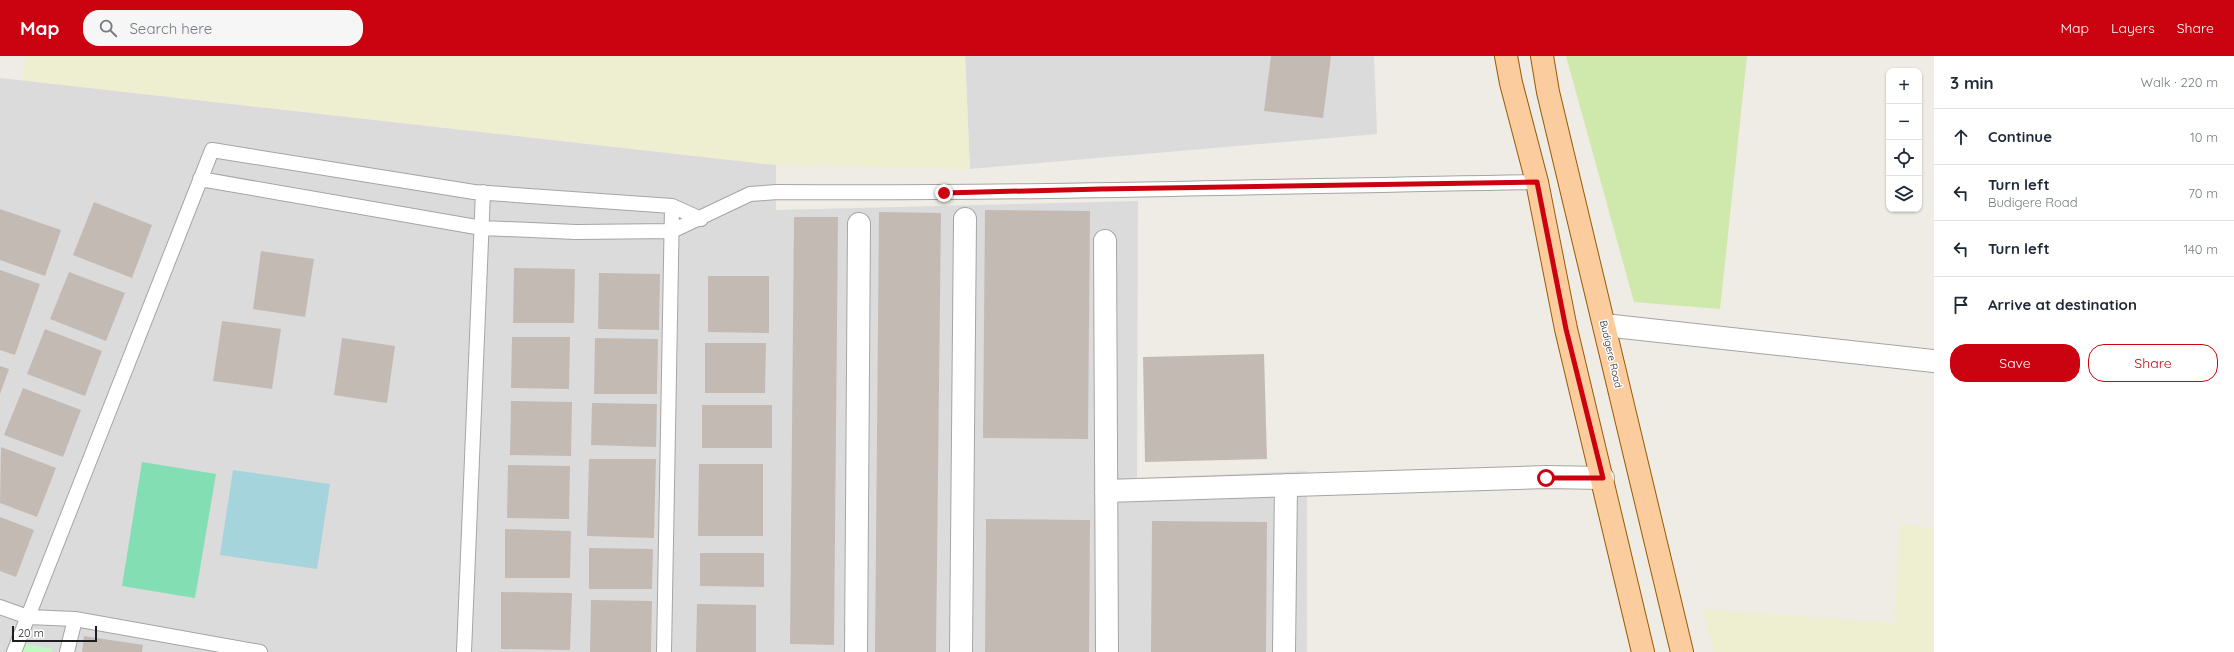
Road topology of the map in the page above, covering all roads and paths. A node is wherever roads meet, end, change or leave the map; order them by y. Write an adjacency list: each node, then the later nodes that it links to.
1 (1506, 56): 4 (main road)
2 (1542, 56): 13 (main road, Budigere Road)
3 (200, 180): 5 (lane); 10 (lane); 19 (lane)
4 (1537, 182): 7 (lane); 15 (main road)
5 (483, 192): 6 (lane); 10 (lane)
6 (672, 206): 7 (lane); 11 (lane)
7 (701, 219): 11 (lane)
8 (965, 219): 28 (street)
9 (859, 224): 27 (street)
10 (482, 228): 11 (lane); 25 (lane)
11 (672, 231): 26 (lane)
12 (1105, 241): 17 (street)
13 (1604, 324): 14 (street); 32 (main road, Budigere Road)
14 (1934, 362)
15 (1603, 478): 16 (street); 31 (main road)
16 (1286, 485): 17 (street); 30 (street)
17 (1106, 491): 29 (street)
18 (0, 607): 19 (lane)
19 (28, 616): 20 (lane); 22 (lane)
20 (75, 619): 21 (lane); 23 (lane)
21 (245, 651): 24 (lane)
22 (14, 652)
23 (67, 652)
24 (260, 652)
25 (464, 652)
26 (664, 652)
27 (856, 652)
28 (961, 652)
29 (1107, 652)
30 (1284, 652)
31 (1643, 652)
32 (1682, 652)

